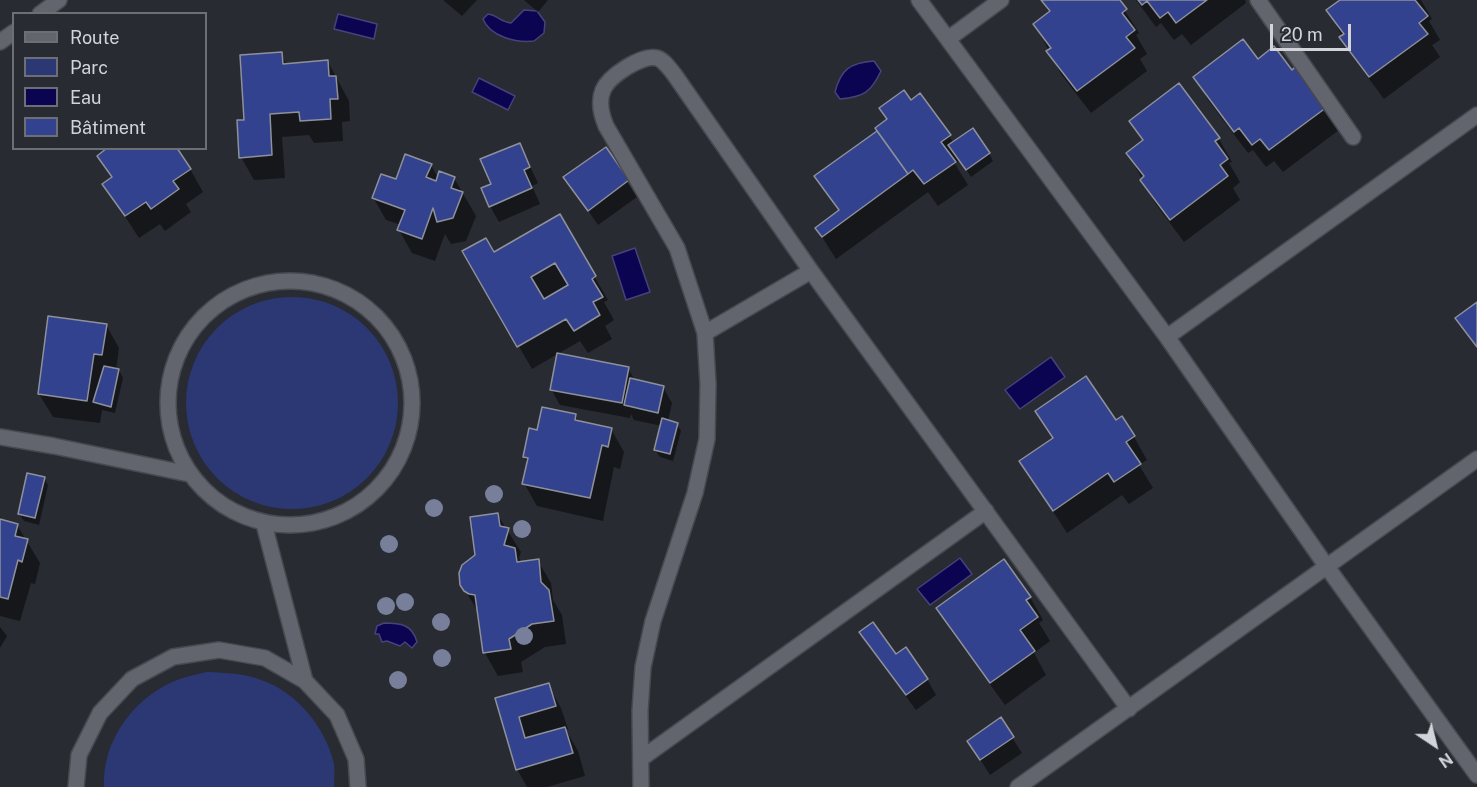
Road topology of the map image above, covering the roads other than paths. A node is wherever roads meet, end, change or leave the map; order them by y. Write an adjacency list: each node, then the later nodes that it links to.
1 (58, 0): 5 (street)
2 (919, 0): 6 (street)
3 (1001, 0): 6 (street)
4 (1258, 0): 8 (street)
5 (43, 12)
6 (948, 39): 11 (street)
7 (1477, 115): 11 (street)
8 (1353, 137)
9 (811, 270): 10 (street); 10 (street); 15 (street)
10 (705, 333): 20 (street)
11 (1167, 337): 17 (street)
12 (0, 437): 14 (street)
13 (1477, 459): 17 (street)
14 (189, 474): 16 (street); 16 (street)
15 (986, 511): 19 (street); 20 (street)
16 (264, 524): 18 (street)
17 (1327, 567): 19 (street); 21 (street)
18 (305, 681): 22 (street); 23 (street)
19 (1129, 709): 25 (street)
20 (642, 758): 24 (street)
21 (1477, 775)
22 (76, 787)
23 (358, 787)
24 (641, 787)
25 (1018, 787)

